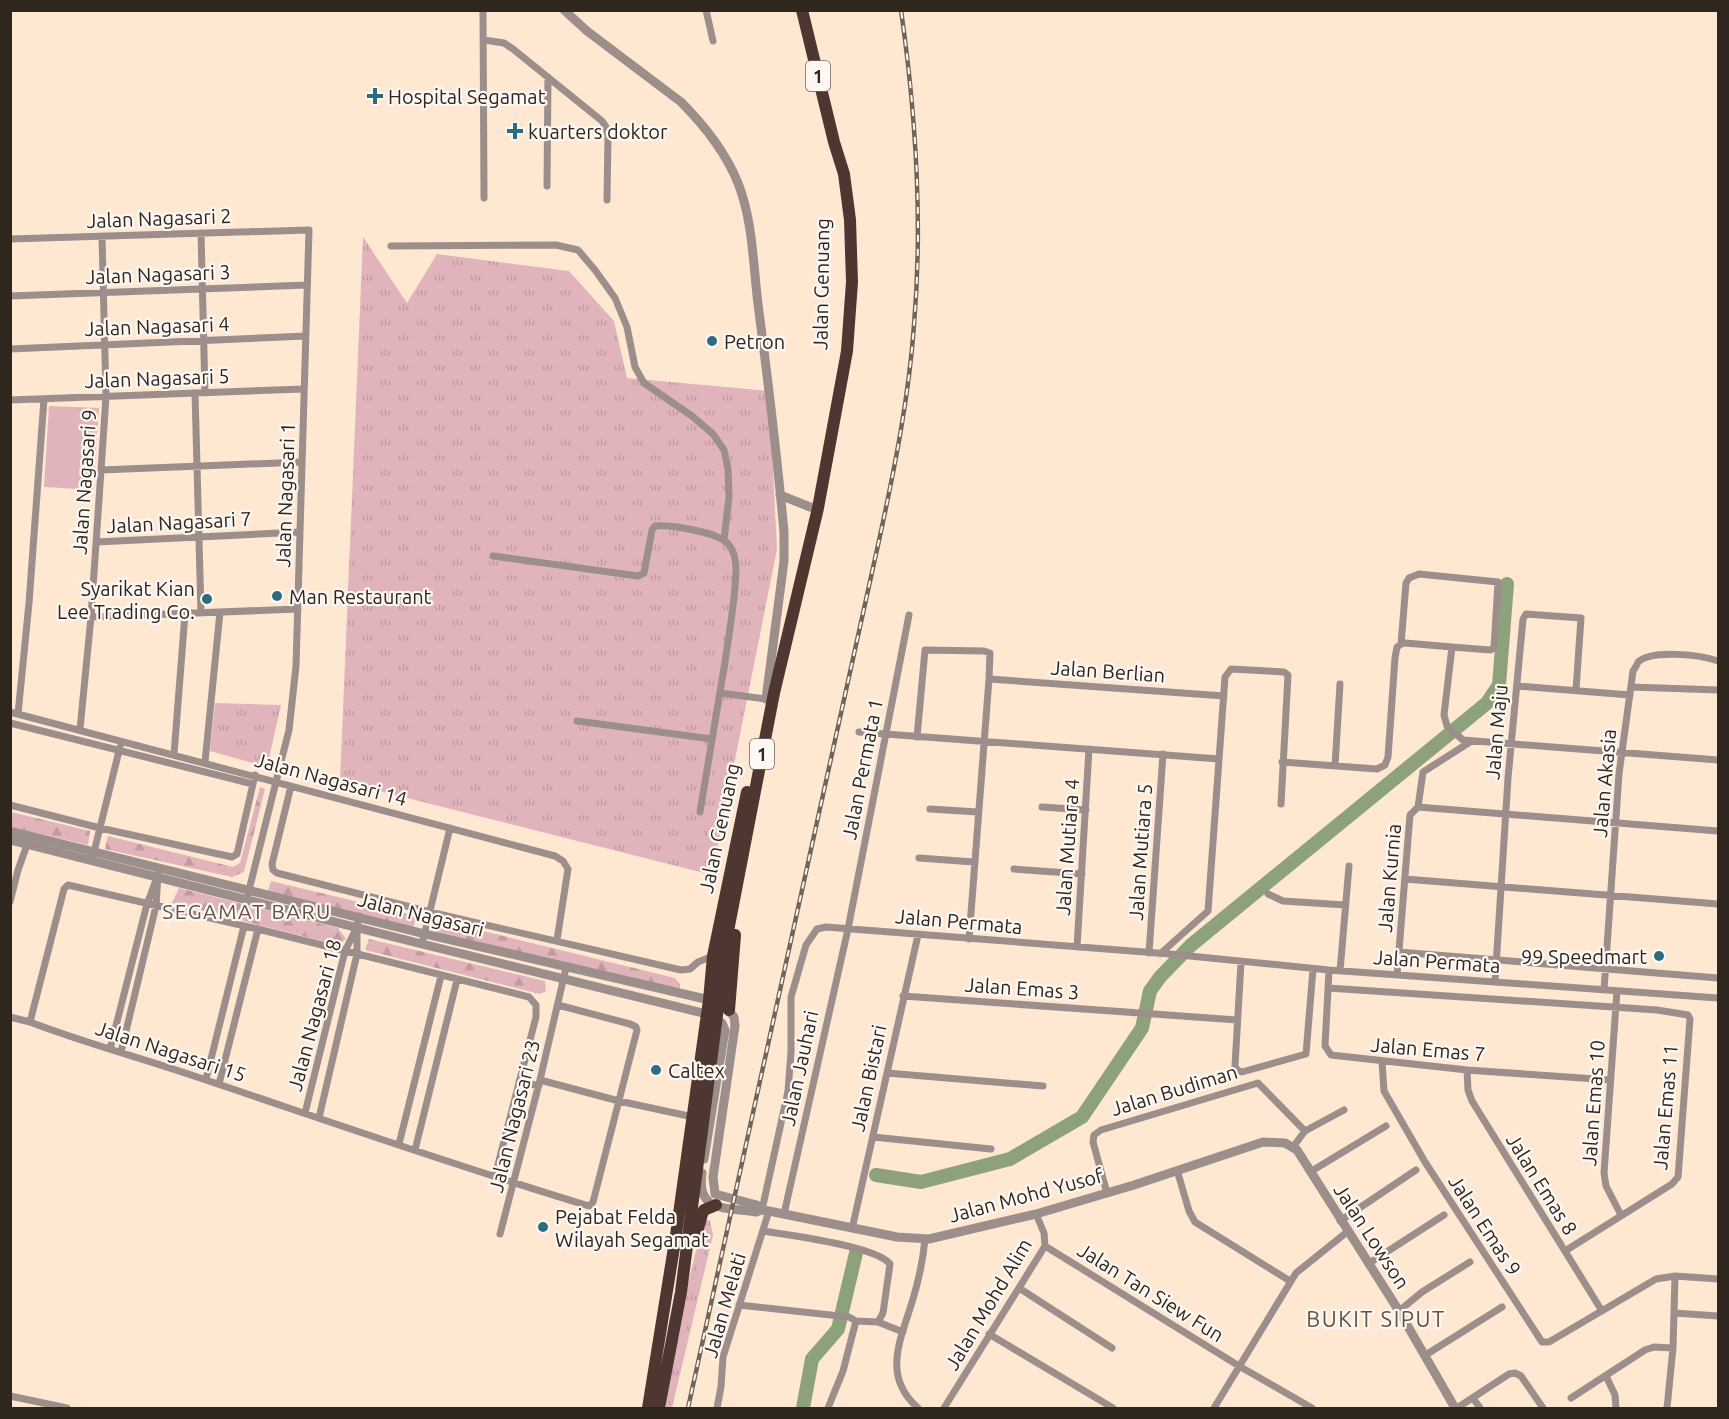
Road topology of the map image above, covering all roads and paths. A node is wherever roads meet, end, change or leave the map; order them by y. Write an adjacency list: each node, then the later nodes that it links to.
1 (483, 10): 5 (street)
2 (564, 10): 33 (street)
3 (706, 10): 6 (street)
4 (802, 10): 34 (highway, Jalan Genuang / 1)
5 (484, 40): 7 (street); 9 (street)
6 (713, 41)
7 (548, 77): 8 (street); 10 (street)
8 (547, 186)
9 (484, 198)
10 (607, 200)
11 (309, 230): 12 (street, Jalan Nagasari 2); 16 (street, Jalan Nagasari 1)
12 (201, 233): 13 (street, Jalan Nagasari 2); 17 (street)
13 (102, 236): 14 (street, Jalan Nagasari 2); 18 (street, Jalan Nagasari 9)
14 (10, 239)
15 (391, 246): 37 (street)
16 (308, 285): 17 (street, Jalan Nagasari 3); 20 (street, Jalan Nagasari 1)
17 (201, 289): 18 (street, Jalan Nagasari 3); 21 (street)
18 (105, 292): 19 (street, Jalan Nagasari 3); 22 (street, Jalan Nagasari 9)
19 (10, 296)
20 (306, 336): 21 (street, Jalan Nagasari 4); 24 (street, Jalan Nagasari 1)
21 (203, 341): 22 (street, Jalan Nagasari 4); 26 (street)
22 (106, 345): 23 (street, Jalan Nagasari 4); 27 (street, Jalan Nagasari 9)
23 (10, 349)
24 (304, 389): 26 (street, Jalan Nagasari 5); 30 (street, Jalan Nagasari 1)
25 (195, 393): 26 (street, Jalan Nagasari 5); 27 (street, Jalan Nagasari 5); 31 (street)
26 (205, 393)
27 (106, 397): 28 (street, Jalan Nagasari 5); 32 (street, Jalan Nagasari 9)
28 (44, 399): 29 (street, Jalan Nagasari 5); 58 (street)
29 (10, 400)
30 (302, 462): 31 (street); 35 (street, Jalan Nagasari 1)
31 (197, 466): 32 (street); 36 (street)
32 (101, 470): 38 (street, Jalan Nagasari 9)
33 (780, 495): 34 (street); 57 (street)
34 (814, 508): 57 (highway, Jalan Genuang / 1); 155 (highway, Jalan Genuang / 1)
35 (300, 532): 36 (street, Jalan Nagasari 7); 40 (street, Jalan Nagasari 1)
36 (198, 538): 38 (street, Jalan Nagasari 7); 42 (street)
37 (724, 540): 39 (street); 55 (street)
38 (96, 542): 45 (street, Jalan Nagasari 9)
39 (493, 556)
40 (298, 609): 41 (street); 81 (street, Jalan Nagasari 1)
41 (220, 612): 42 (street); 77 (street)
42 (201, 613): 43 (street)
43 (185, 614): 45 (street); 73 (street)
44 (909, 615): 63 (street, Jalan Permata 1)
45 (90, 617): 61 (street, Jalan Nagasari 9)
46 (1401, 644): 47 (street); 47 (street); 79 (street)
47 (1452, 647): 67 (street)
48 (1719, 661): 54 (street, Jalan Akasia)
49 (989, 679): 56 (street, Jalan Berlian); 64 (street); 68 (street)
50 (1340, 684): 79 (street)
51 (1516, 686): 52 (street); 52 (street, Jalan Maju); 69 (street, Jalan Maju)
52 (1576, 690): 54 (street)
53 (1719, 690): 54 (street)
54 (1630, 691): 72 (street, Jalan Akasia)
55 (720, 693): 57 (street); 65 (street)
56 (1224, 696): 75 (street); 78 (street)
57 (766, 699): 136 (highway, Jalan Genuang / 1)
58 (14, 713): 61 (street, Jalan Nagasari 14)
59 (578, 721): 65 (street)
60 (10, 723): 71 (street, Jalan Nagasari 14)
61 (80, 729): 66 (street, Jalan Nagasari 14)
62 (859, 732): 63 (street)
63 (886, 734): 64 (street); 124 (street, Jalan Permata 1)
64 (917, 737): 68 (street)
65 (712, 739): 90 (street)
66 (122, 740): 71 (street); 73 (street, Jalan Nagasari 14)
67 (1470, 741): 69 (street); 87 (street, Jalan Kurnia)
68 (983, 742): 70 (street); 91 (street)
69 (1511, 744): 72 (street); 92 (street, Jalan Maju)
70 (1089, 749): 74 (street); 89 (street, Jalan Mutiara 4)
71 (119, 751): 82 (street, Jalan Nagasari 14); 94 (street)
72 (1623, 752): 76 (street); 93 (street, Jalan Akasia)
73 (174, 754): 77 (street, Jalan Nagasari 14)
74 (1163, 754): 75 (street); 133 (street, Jalan Mutiara 5)
75 (1219, 759): 135 (street)
76 (1719, 760)
77 (205, 762): 80 (street, Jalan Nagasari 14)
78 (1282, 762): 79 (street); 84 (street)
79 (1335, 765)
80 (255, 775): 81 (street, Jalan Nagasari 14); 82 (street)
81 (277, 782): 83 (street, Jalan Nagasari 14); 110 (street, Jalan Nagasari 1)
82 (253, 784): 94 (street)
83 (291, 786): 95 (street, Jalan Nagasari 14); 118 (street, Jalan Nagasari)
84 (1281, 804)
85 (10, 805): 94 (street)
86 (1042, 807): 89 (street)
87 (1418, 807): 92 (street); 108 (street, Jalan Kurnia)
88 (930, 809): 91 (street)
89 (1086, 810): 107 (street, Jalan Mutiara 4)
90 (700, 812)
91 (978, 812): 102 (street)
92 (1506, 815): 93 (street); 109 (street, Jalan Maju)
93 (1617, 823): 97 (street); 112 (street, Jalan Akasia)
94 (100, 828): 100 (street)
95 (450, 828): 118 (street); 128 (street, Jalan Nagasari 14)
96 (10, 831): 100 (street, Jalan Nagasari)
97 (1719, 831)
98 (10, 840): 99 (street, Jalan Nagasari)
99 (27, 845): 100 (street, Jalan Nagasari); 105 (street)
100 (93, 856): 106 (street, Jalan Nagasari)
101 (919, 858): 102 (street)
102 (974, 862): 127 (street)
103 (1349, 866): 116 (street)
104 (1014, 869): 107 (street)
105 (14, 870): 113 (street)
106 (158, 873): 110 (street, Jalan Nagasari); 114 (street); 117 (street)
107 (1082, 874): 130 (street, Jalan Mutiara 4)
108 (1405, 879): 109 (street); 132 (street, Jalan Kurnia)
109 (1501, 886): 112 (street); 137 (street, Jalan Maju)
110 (248, 894): 119 (street, Jalan Nagasari); 121 (street, Jalan Nagasari)
111 (1268, 894): 116 (street)
112 (1611, 894): 115 (street); 140 (street, Jalan Akasia)
113 (10, 902)
114 (147, 904): 117 (street); 161 (street); 162 (street)
115 (1719, 904)
116 (1346, 905): 143 (street)
117 (156, 906): 120 (street); 163 (street)
118 (430, 912): 125 (street); 128 (street, Jalan Nagasari)
119 (359, 916): 121 (street); 125 (street, Jalan Nagasari)
120 (244, 926): 122 (street); 167 (street)
121 (357, 927): 129 (street, Jalan Nagasari); 131 (street, Jalan Nagasari 18); 134 (street)
122 (258, 929): 131 (street); 171 (street)
123 (817, 929): 124 (street, Jalan Permata); 192 (street, Jalan Melati)
124 (848, 929): 126 (street, Jalan Permata); 194 (street, Jalan Jauhari)
125 (425, 934): 129 (street); 139 (street, Jalan Nagasari)
126 (918, 935): 127 (street, Jalan Permata); 153 (street, Jalan Bistari)
127 (969, 939): 130 (street, Jalan Permata)
128 (556, 940): 136 (street, Jalan Nagasari)
129 (422, 944): 146 (street, Jalan Nagasari)
130 (1077, 947): 133 (street, Jalan Permata)
131 (345, 951): 134 (street); 175 (street, Jalan Nagasari 18)
132 (1399, 952): 137 (street); 144 (street, Jalan Kurnia)
133 (1149, 953): 135 (street, Jalan Permata)
134 (357, 954): 145 (street); 177 (street)
135 (1160, 954): 138 (street, Jalan Permata)
136 (713, 956): 155 (highway, Jalan Genuang / 1)
137 (1496, 959): 140 (street); 149 (street, Jalan Maju)
138 (1241, 962): 141 (street, Jalan Permata); 160 (street)
139 (566, 968): 146 (street, Jalan Nagasari 23); 155 (street, Jalan Nagasari)
140 (1606, 968): 147 (street); 151 (street, Jalan Akasia)
141 (1313, 969): 142 (street, Jalan Permata); 160 (street)
142 (1329, 970): 143 (street, Jalan Permata); 150 (street, Jalan Emas 7)
143 (1340, 971): 144 (street, Jalan Permata)
144 (1397, 975): 149 (street, Jalan Permata)
145 (441, 976): 148 (street); 181 (street)
146 (564, 978): 156 (street, Jalan Nagasari 23); 158 (street, Jalan Nagasari)
147 (1719, 978)
148 (457, 980): 169 (street); 184 (street)
149 (1496, 982): 151 (street, Jalan Permata)
150 (1328, 988): 157 (street); 164 (street, Jalan Emas 7)
151 (1604, 990): 152 (street, Jalan Permata)
152 (1617, 991): 154 (street, Jalan Permata); 157 (street, Jalan Emas 10)
153 (903, 996): 160 (street, Jalan Emas 3); 166 (street, Jalan Bistari)
154 (1719, 998)
155 (719, 1004): 158 (highway, Jalan Genuang / 1); 192 (street)
156 (558, 1005): 170 (street, Jalan Nagasari 23); 173 (street)
157 (1615, 1008): 168 (street, Jalan Emas 10); 196 (street, Jalan Emas 11)
158 (712, 1016): 176 (highway, Jalan Genuang / 1); 191 (street); 211 (highway, Jalan Genuang / 1)
159 (10, 1017): 161 (street, Jalan Nagasari 15)
160 (1237, 1020)
161 (30, 1022): 162 (street, Jalan Nagasari 15)
162 (110, 1049): 163 (street, Jalan Nagasari 15)
163 (121, 1053): 167 (street, Jalan Nagasari 15)
164 (1382, 1062): 165 (street, Jalan Emas 7); 215 (street, Jalan Emas 9)
165 (1467, 1070): 168 (street, Jalan Emas 7); 204 (street, Jalan Emas 8)
166 (887, 1073): 172 (street); 180 (street, Jalan Bistari)
167 (206, 1079): 171 (street, Jalan Nagasari 15)
168 (1610, 1080): 196 (street, Jalan Emas 10)
169 (519, 1081): 170 (street); 188 (street)
170 (539, 1083): 173 (street); 189 (street, Jalan Nagasari 23)
171 (219, 1084): 175 (street, Jalan Nagasari 15)
172 (1043, 1086)
173 (619, 1101): 176 (street); 189 (street, Jalan Nagasari 15)
174 (1344, 1110): 179 (street)
175 (305, 1113): 177 (street, Jalan Nagasari 15)
176 (693, 1117): 231 (highway, Jalan Genuang / 1)
177 (319, 1118): 181 (street, Jalan Nagasari 15)
178 (1386, 1126): 187 (street)
179 (1305, 1131): 182 (street); 190 (street, Jalan Budiman)
180 (873, 1137): 183 (street); 198 (street, Jalan Bistari)
181 (399, 1144): 184 (street, Jalan Nagasari 15)
182 (1293, 1147): 185 (street, Jalan Mohd Yusof); 187 (street, Jalan Lowson)
183 (991, 1149)
184 (416, 1150): 188 (street, Jalan Nagasari 15)
185 (1177, 1170): 190 (street, Jalan Mohd Yusof); 209 (street)
186 (1416, 1170): 197 (street)
187 (1310, 1172): 197 (street, Jalan Lowson)
188 (495, 1176): 189 (street, Jalan Nagasari 15)
189 (514, 1183): 201 (street, Jalan Nagasari 23)
190 (1107, 1193): 193 (street, Jalan Mohd Yusof)
191 (716, 1205): 192 (street); 211 (highway)
192 (765, 1211): 194 (street, Jalan Mohd Yusof); 199 (street, Jalan Melati)
193 (1036, 1214): 202 (street, Jalan Mohd Yusof); 203 (street, Jalan Mohd Alim)
194 (784, 1215): 198 (street, Jalan Mohd Yusof)
195 (1444, 1215): 206 (street)
196 (1621, 1215): 204 (street, Jalan Emas 11)
197 (1340, 1221): 200 (street, Jalan Lowson)
198 (852, 1229): 202 (street, Jalan Mohd Yusof)
199 (763, 1231): 212 (street, Jalan Melati); 219 (street)
200 (1347, 1232): 206 (street, Jalan Lowson); 209 (street)
201 (500, 1234)
202 (925, 1239): 220 (street)
203 (1045, 1246): 210 (street, Jalan Mohd Alim); 225 (street, Jalan Tan Siew Fun)
204 (1565, 1251): 215 (street, Jalan Emas 8)
205 (1470, 1262): 214 (street)
206 (1368, 1264): 214 (street, Jalan Lowson)
207 (1675, 1276): 208 (street); 215 (street); 216 (street)
208 (1719, 1279)
209 (1290, 1281): 225 (street)
210 (1019, 1288): 221 (street, Jalan Mohd Alim); 222 (street)
211 (681, 1292): 232 (highway, Jalan Genuang / 1)
212 (739, 1305): 218 (street); 233 (street, Jalan Melati)
213 (1502, 1307): 224 (street)
214 (1399, 1311): 224 (street, Jalan Lowson)
215 (1602, 1311)
216 (1674, 1313): 217 (street); 223 (street)
217 (1719, 1316)
218 (853, 1319): 219 (street); 234 (street)
219 (878, 1322): 220 (street)
220 (903, 1332): 235 (street)
221 (989, 1334): 236 (street, Jalan Mohd Alim); 237 (street)
222 (1112, 1348)
223 (1673, 1348): 226 (street); 244 (street)
224 (1424, 1356): 240 (street, Jalan Lowson)
225 (1239, 1366): 238 (street); 239 (street, Jalan Tan Siew Fun)
226 (1606, 1376): 229 (street); 243 (street)
227 (10, 1396): 230 (street)
228 (1473, 1398): 240 (street); 241 (street); 242 (street)
229 (1572, 1398)
230 (67, 1408)
231 (648, 1408)
232 (659, 1408)
233 (717, 1408)
234 (828, 1408)
235 (918, 1408)
236 (944, 1408)
237 (1113, 1408)
238 (1214, 1408)
239 (1312, 1408)
240 (1456, 1408)
241 (1480, 1408)
242 (1543, 1408)
243 (1616, 1408)
244 (1667, 1408)

